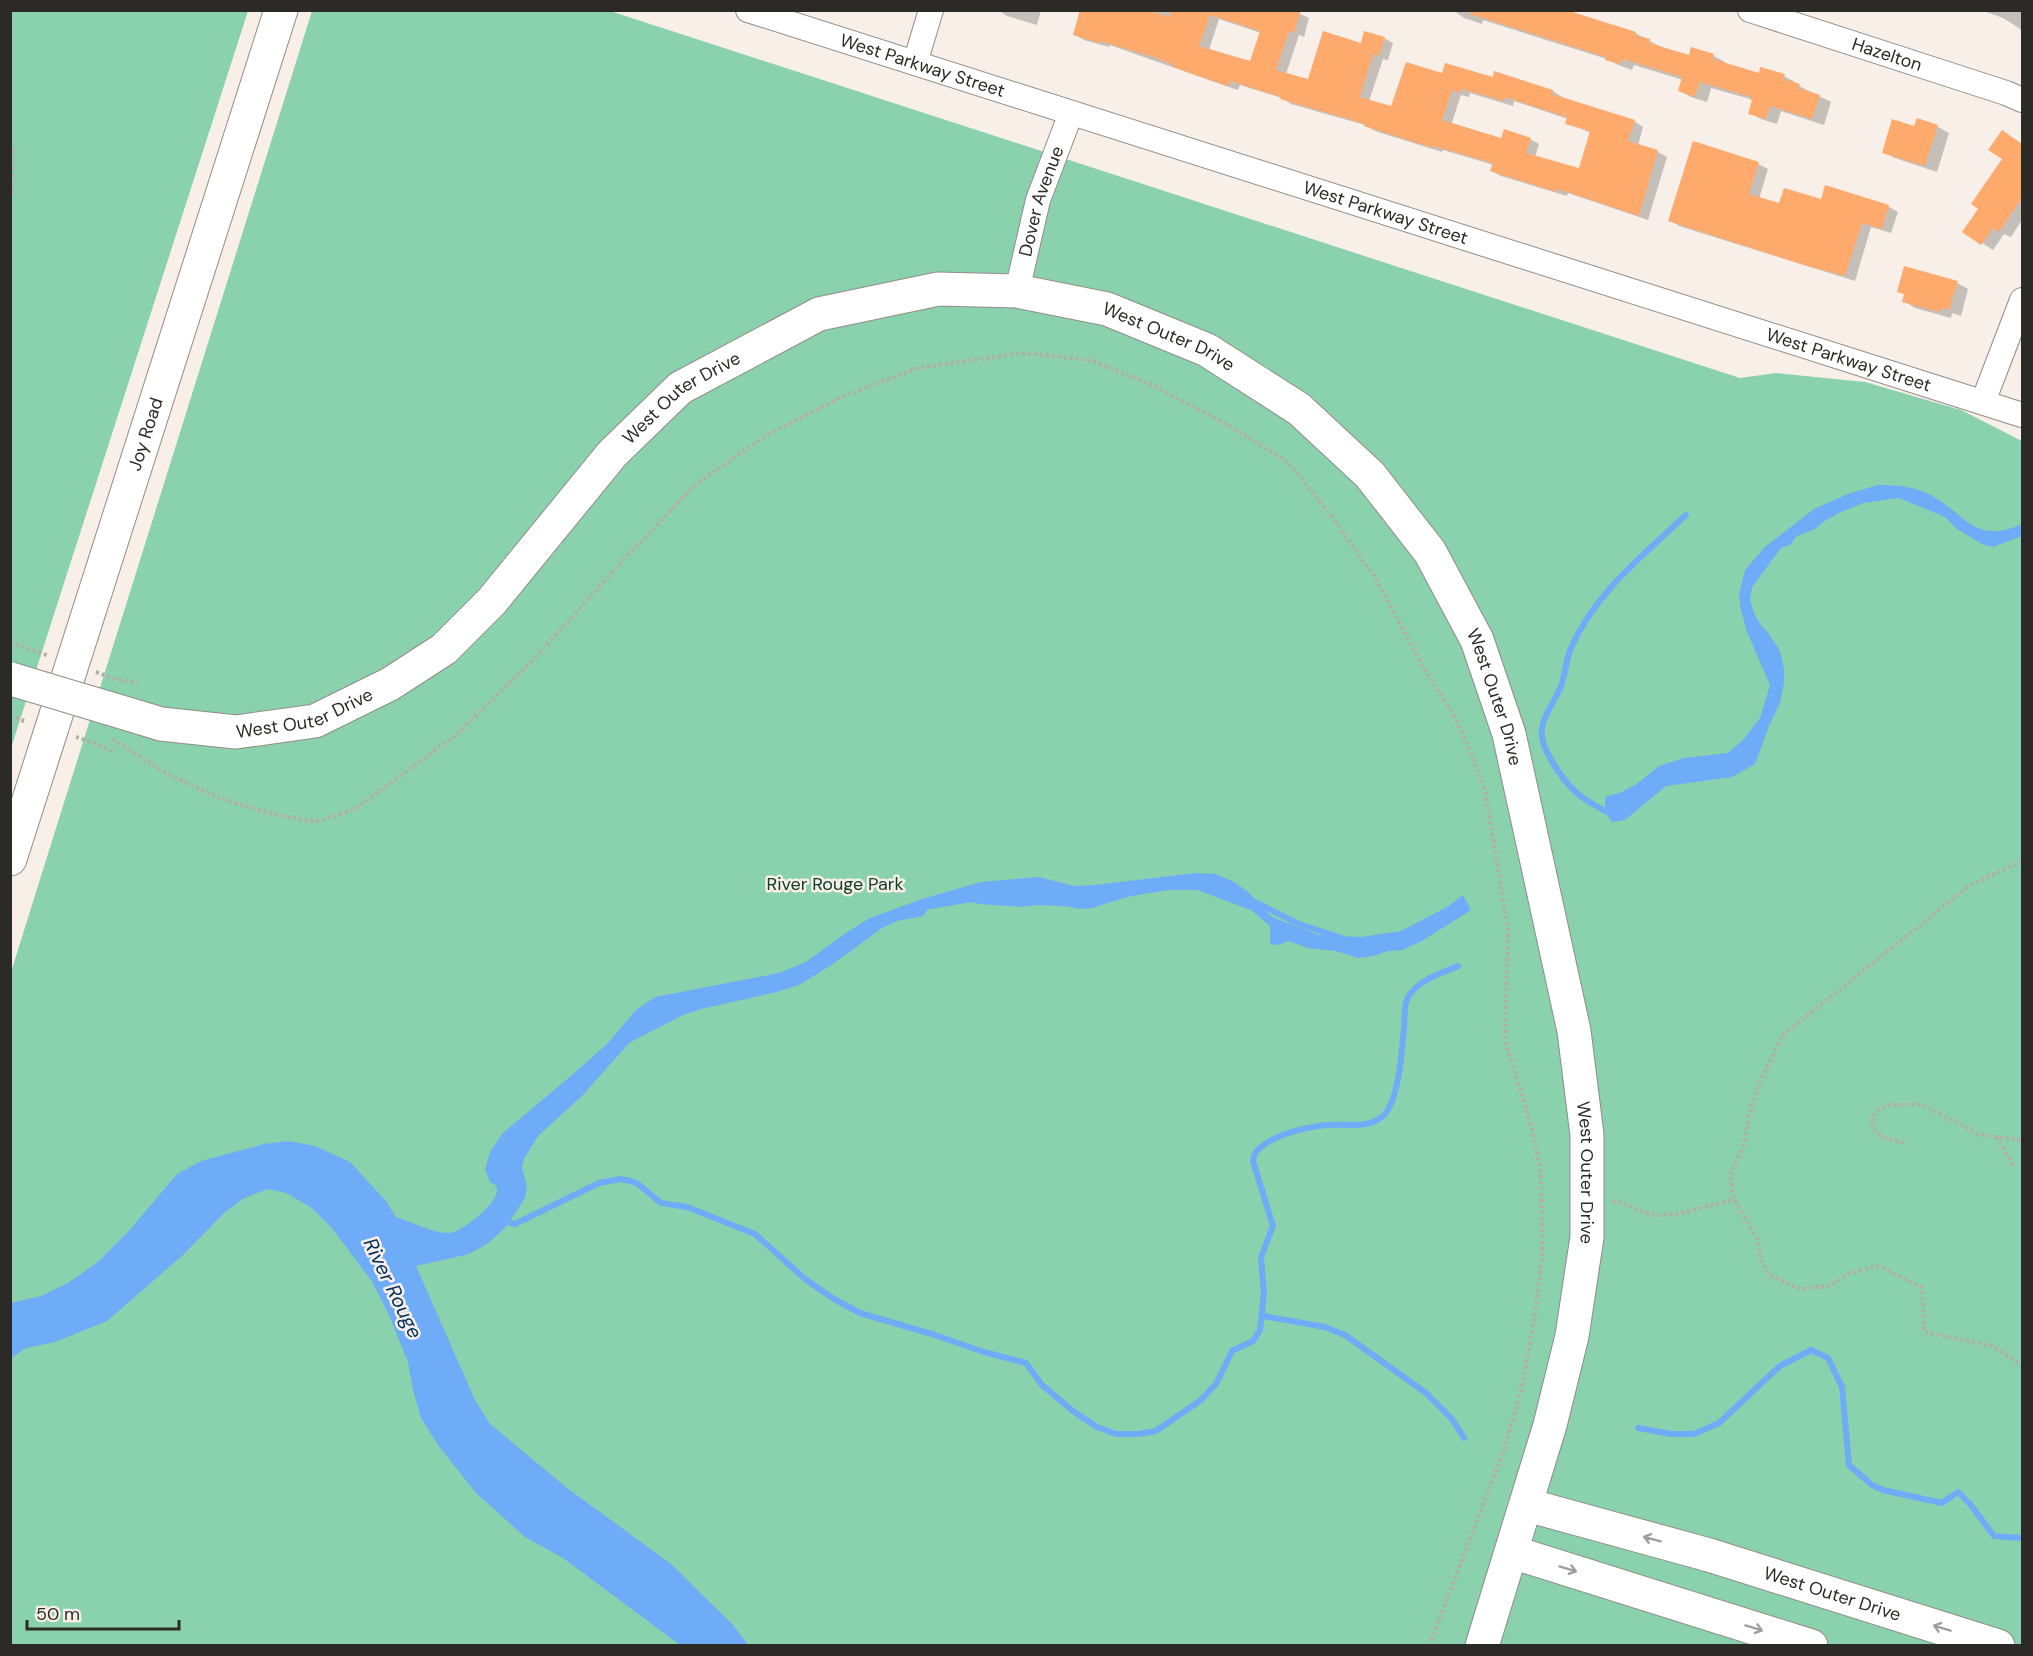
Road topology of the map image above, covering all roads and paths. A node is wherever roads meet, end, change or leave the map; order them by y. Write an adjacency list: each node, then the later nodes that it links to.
1 (281, 10): 24 (main road, Joy Road)
2 (748, 10): 5 (street, West Parkway Street)
3 (931, 10): 5 (street)
4 (1750, 10): 6 (street, Hazelton)
5 (915, 63): 7 (street, West Parkway Street)
6 (2022, 100)
7 (1071, 113): 10 (street, Dover Avenue); 12 (street, West Parkway Street)
8 (10, 144): 9 (path)
9 (10, 197)
10 (1017, 291): 17 (main road, West Outer Drive, bridge); 30 (main road, West Outer Drive)
11 (2022, 300): 12 (street)
12 (1983, 402): 13 (street, West Parkway Street)
13 (2022, 415)
14 (10, 642): 15 (path)
15 (49, 656)
16 (94, 672): 18 (path)
17 (11, 679)
18 (138, 683)
19 (10, 716): 20 (path)
20 (29, 722)
21 (76, 737): 23 (path)
22 (113, 738): 36 (path)
23 (113, 752)
24 (10, 859)
25 (2022, 861): 31 (path)
26 (1995, 1137): 27 (path); 28 (path); 29 (path)
27 (2022, 1140)
28 (1904, 1143)
29 (2014, 1167)
30 (1587, 1199): 31 (path); 33 (main road, West Outer Drive)
31 (1734, 1200): 32 (path)
32 (2022, 1365)
33 (1527, 1505): 34 (main road, West Outer Drive); 35 (main road, West Outer Drive, one-way to 33)
34 (1512, 1552): 37 (main road, West Outer Drive); 38 (main road, one-way to 38)
35 (1997, 1645)
36 (1429, 1646)
37 (1482, 1646)
38 (1811, 1646)

